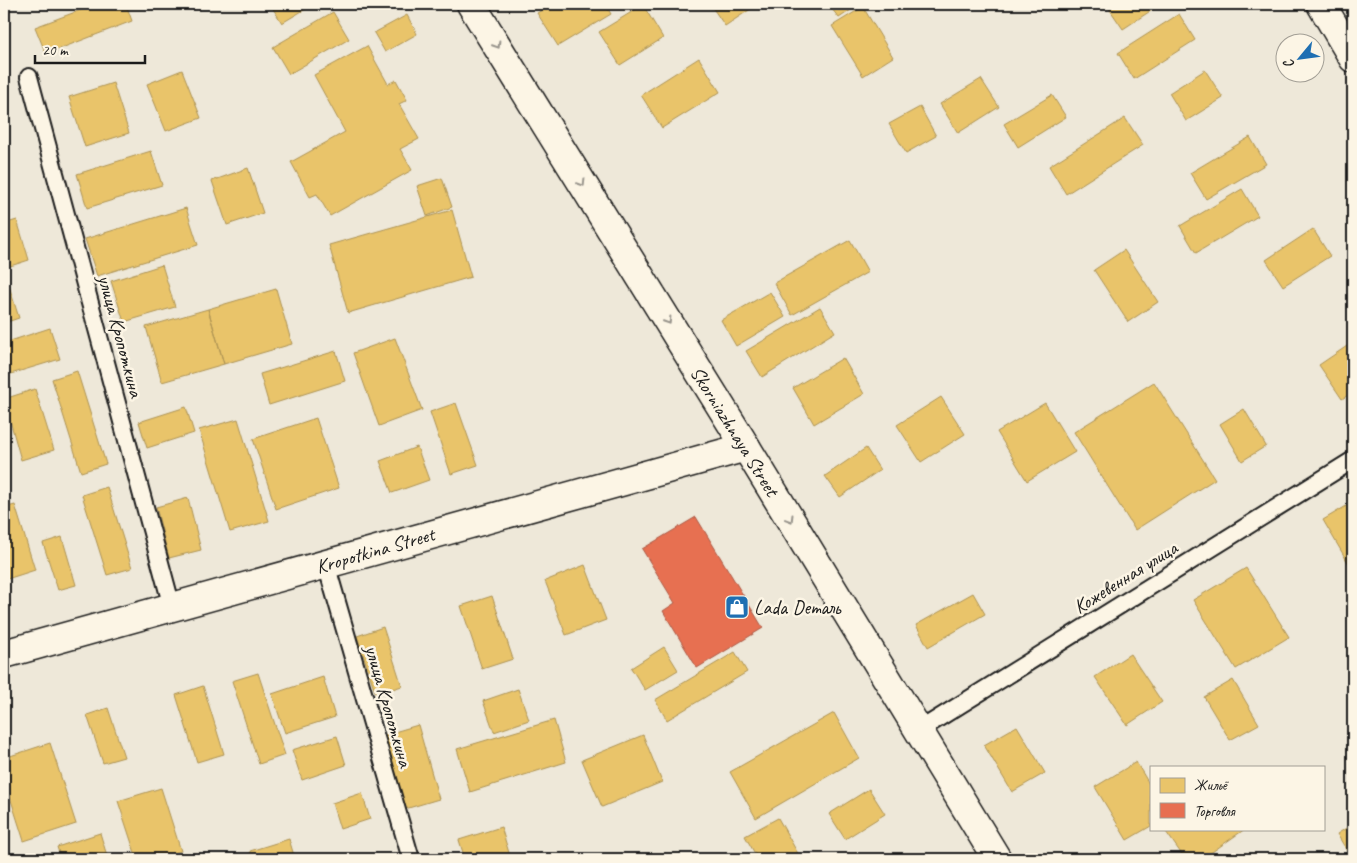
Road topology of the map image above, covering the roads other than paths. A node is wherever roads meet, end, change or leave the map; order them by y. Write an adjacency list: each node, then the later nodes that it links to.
1 (471, 4): 5 (main road, Skorniazhnaya Street, one-way to 5)
2 (1321, 4): 3 (main road)
3 (1353, 58)
4 (29, 77): 8 (lane, улица Кропоткина)
5 (746, 447): 7 (main road, Kropotkina Street); 10 (main road, Skorniazhnaya Street, one-way to 10)
6 (1353, 460): 10 (lane, Кожевенная улица)
7 (326, 564): 8 (main road, Kropotkina Street); 11 (lane, улица Кропоткина)
8 (172, 607): 9 (main road, Kropotkina Street)
9 (4, 654)
10 (918, 731): 12 (main road, Skorniazhnaya Street)
11 (411, 859)
12 (997, 859)

